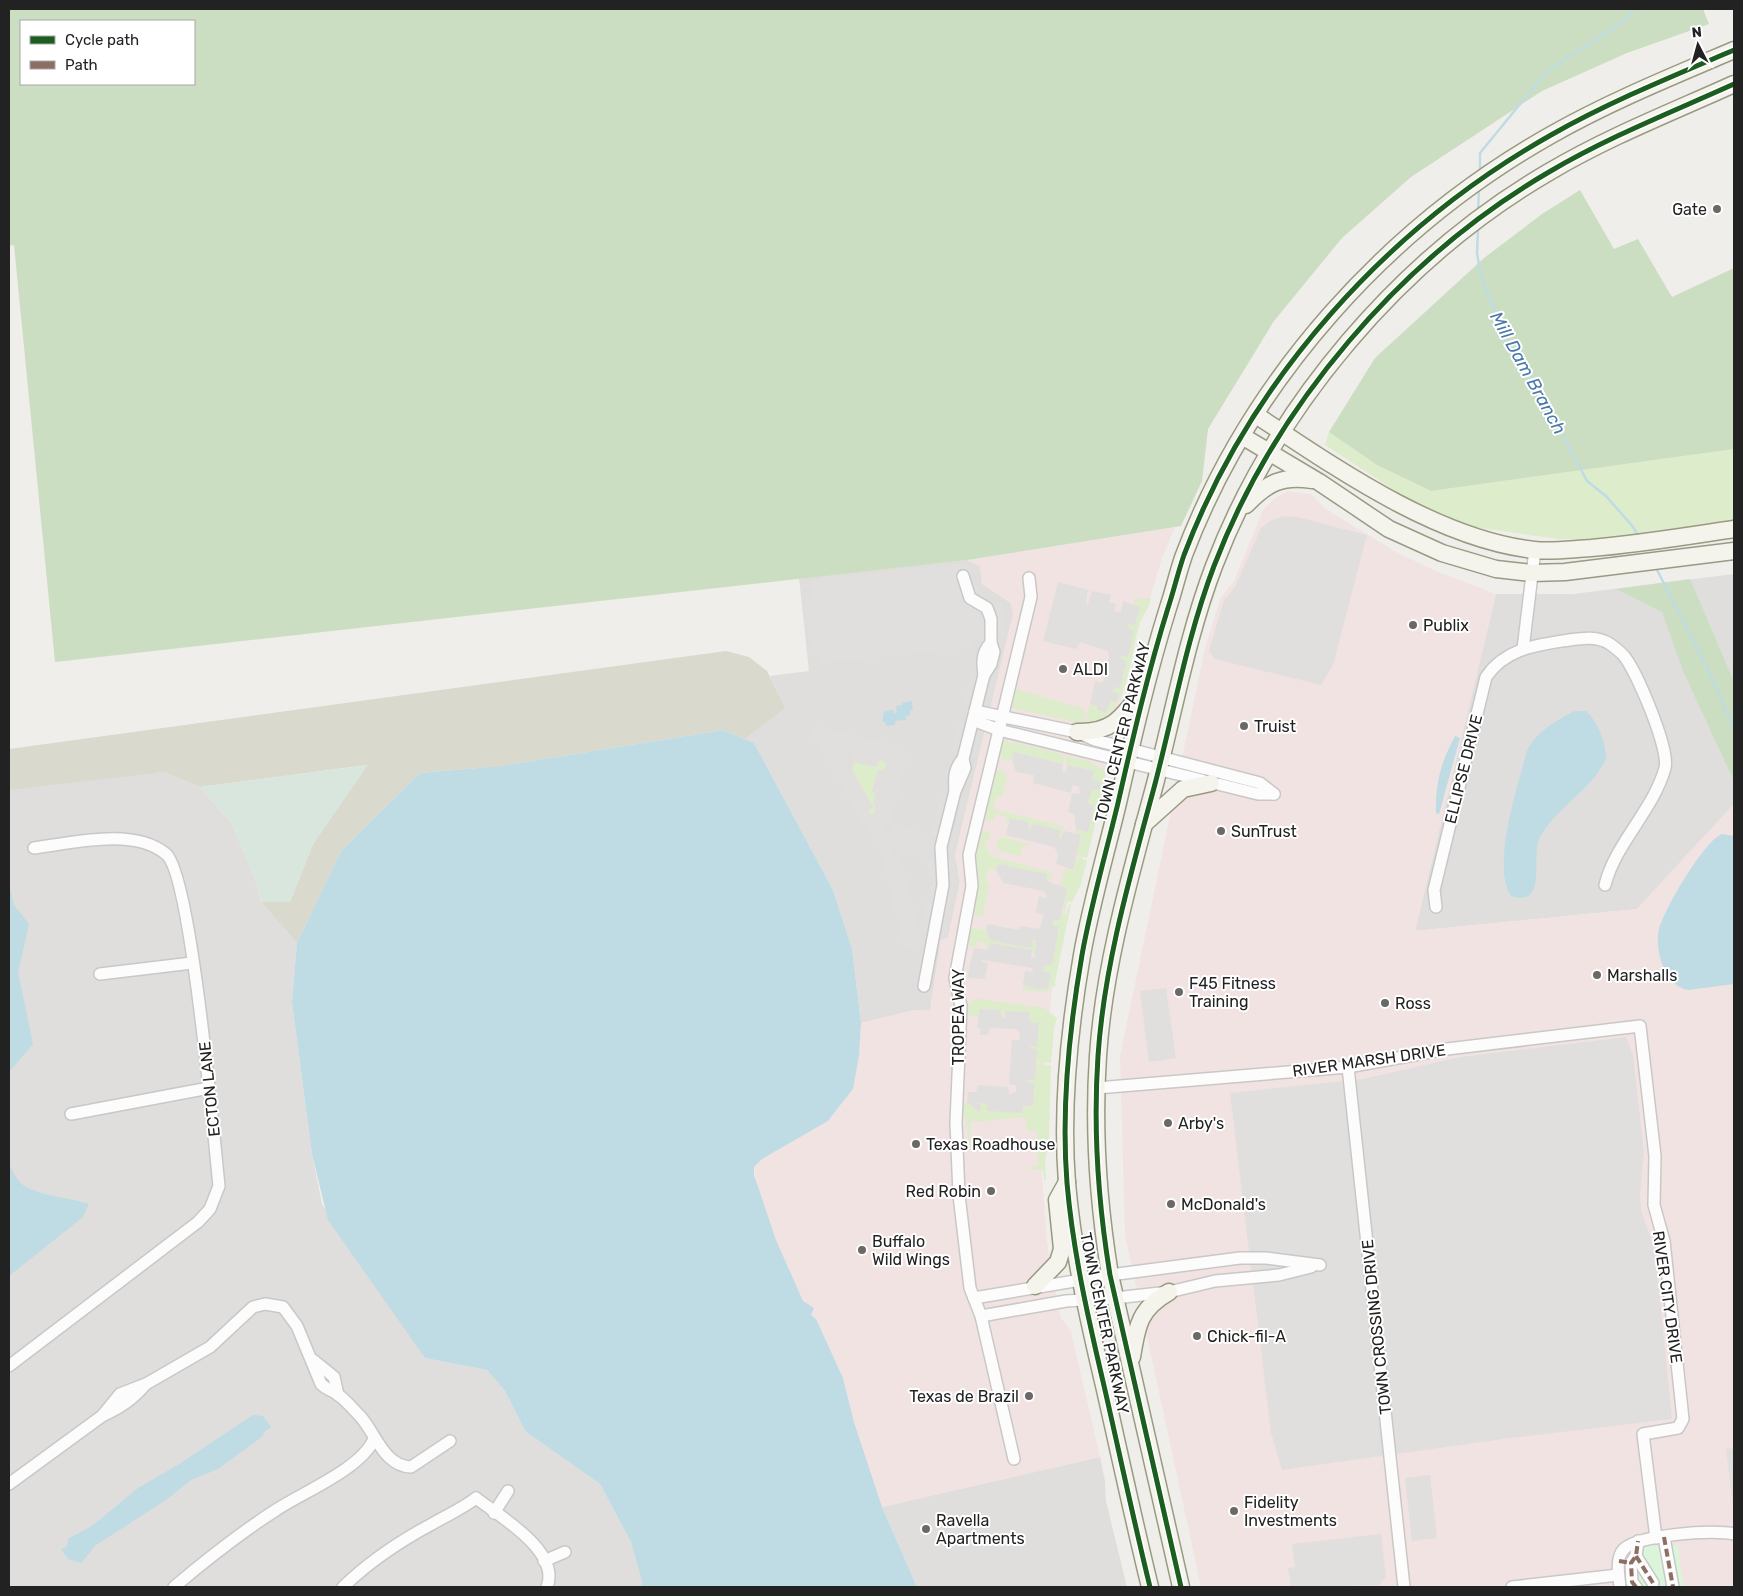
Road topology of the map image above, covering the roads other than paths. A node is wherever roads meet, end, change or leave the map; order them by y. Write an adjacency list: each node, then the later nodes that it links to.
1 (1734, 50): 3 (main road, TOWN CENTER PARKWAY)
2 (1734, 84): 4 (main road, TOWN CENTER PARKWAY)
3 (1256, 414): 4 (main road); 5 (main road, TOWN CENTER PARKWAY)
4 (1283, 432): 6 (main road, TOWN CENTER PARKWAY); 10 (main road)
5 (1242, 436): 6 (main road); 16 (main road, TOWN CENTER PARKWAY)
6 (1270, 453): 7 (main road); 8 (main road, TOWN CENTER PARKWAY)
7 (1319, 482): 8 (main road); 12 (main road)
8 (1236, 516): 22 (main road, TOWN CENTER PARKWAY)
9 (1734, 529): 10 (main road)
10 (1535, 550): 12 (street)
11 (1734, 551): 12 (main road)
12 (1532, 573): 15 (street)
13 (963, 576): 17 (street)
14 (1029, 578): 18 (street, TROPEA WAY)
15 (1523, 649): 26 (street, ELLIPSE DRIVE); 27 (street, ELLIPSE DRIVE)
16 (1145, 688): 20 (main road); 21 (main road, TOWN CENTER PARKWAY)
17 (974, 715): 18 (street); 19 (street); 30 (street)
18 (1002, 715): 19 (street, TROPEA WAY); 20 (street)
19 (999, 730): 21 (street); 41 (street, TROPEA WAY)
20 (1077, 732): 21 (street)
21 (1129, 755): 22 (street); 36 (main road, TOWN CENTER PARKWAY)
22 (1160, 763): 23 (street); 23 (street); 24 (main road, TOWN CENTER PARKWAY)
23 (1211, 783): 24 (main road)
24 (1144, 824): 34 (main road, TOWN CENTER PARKWAY)
25 (34, 848): 28 (street, ECTON LANE)
26 (1605, 885)
27 (1436, 907)
28 (192, 963): 29 (street); 33 (street, ECTON LANE)
29 (100, 974)
30 (924, 986)
31 (1640, 1026): 32 (street, RIVER MARSH DRIVE); 54 (street, RIVER CITY DRIVE)
32 (1348, 1066): 34 (street, RIVER MARSH DRIVE); 70 (street, TOWN CROSSING DRIVE)
33 (209, 1088): 35 (street); 46 (street, ECTON LANE)
34 (1097, 1088): 37 (main road, TOWN CENTER PARKWAY)
35 (71, 1114)
36 (1067, 1182): 38 (main road, TOWN CENTER PARKWAY); 39 (main road)
37 (1110, 1275): 38 (street); 40 (street); 42 (main road, TOWN CENTER PARKWAY)
38 (1081, 1281): 39 (street); 43 (main road, TOWN CENTER PARKWAY)
39 (1036, 1286): 41 (street)
40 (1169, 1292): 42 (street); 45 (main road)
41 (974, 1298): 44 (street, TROPEA WAY)
42 (1115, 1298): 43 (street); 45 (main road, TOWN CENTER PARKWAY)
43 (1085, 1301): 44 (street); 57 (main road, TOWN CENTER PARKWAY)
44 (981, 1316): 49 (street, TROPEA WAY)
45 (1130, 1364): 69 (main road, TOWN CENTER PARKWAY)
46 (9, 1366)
47 (374, 1439): 48 (street); 50 (street); 64 (street)
48 (450, 1441)
49 (1014, 1459)
50 (9, 1484)
51 (508, 1491): 52 (street)
52 (494, 1513): 59 (street); 65 (street)
53 (1734, 1534): 54 (street)
54 (1660, 1538): 55 (street); 62 (street)
55 (1638, 1541): 58 (street); 60 (street)
56 (565, 1552): 59 (street)
57 (1143, 1559): 67 (main road); 68 (main road, TOWN CENTER PARKWAY)
58 (1634, 1560): 60 (street); 63 (street); 73 (street)
59 (544, 1561): 66 (street)
60 (1618, 1561): 61 (street)
61 (1618, 1575): 71 (street); 72 (street)
62 (1672, 1584): 63 (street)
63 (1652, 1585)
64 (174, 1587)
65 (344, 1587)
66 (546, 1587)
67 (1139, 1587)
68 (1150, 1587)
69 (1181, 1587)
70 (1404, 1587)
71 (1512, 1587)
72 (1620, 1587)
73 (1636, 1587)

